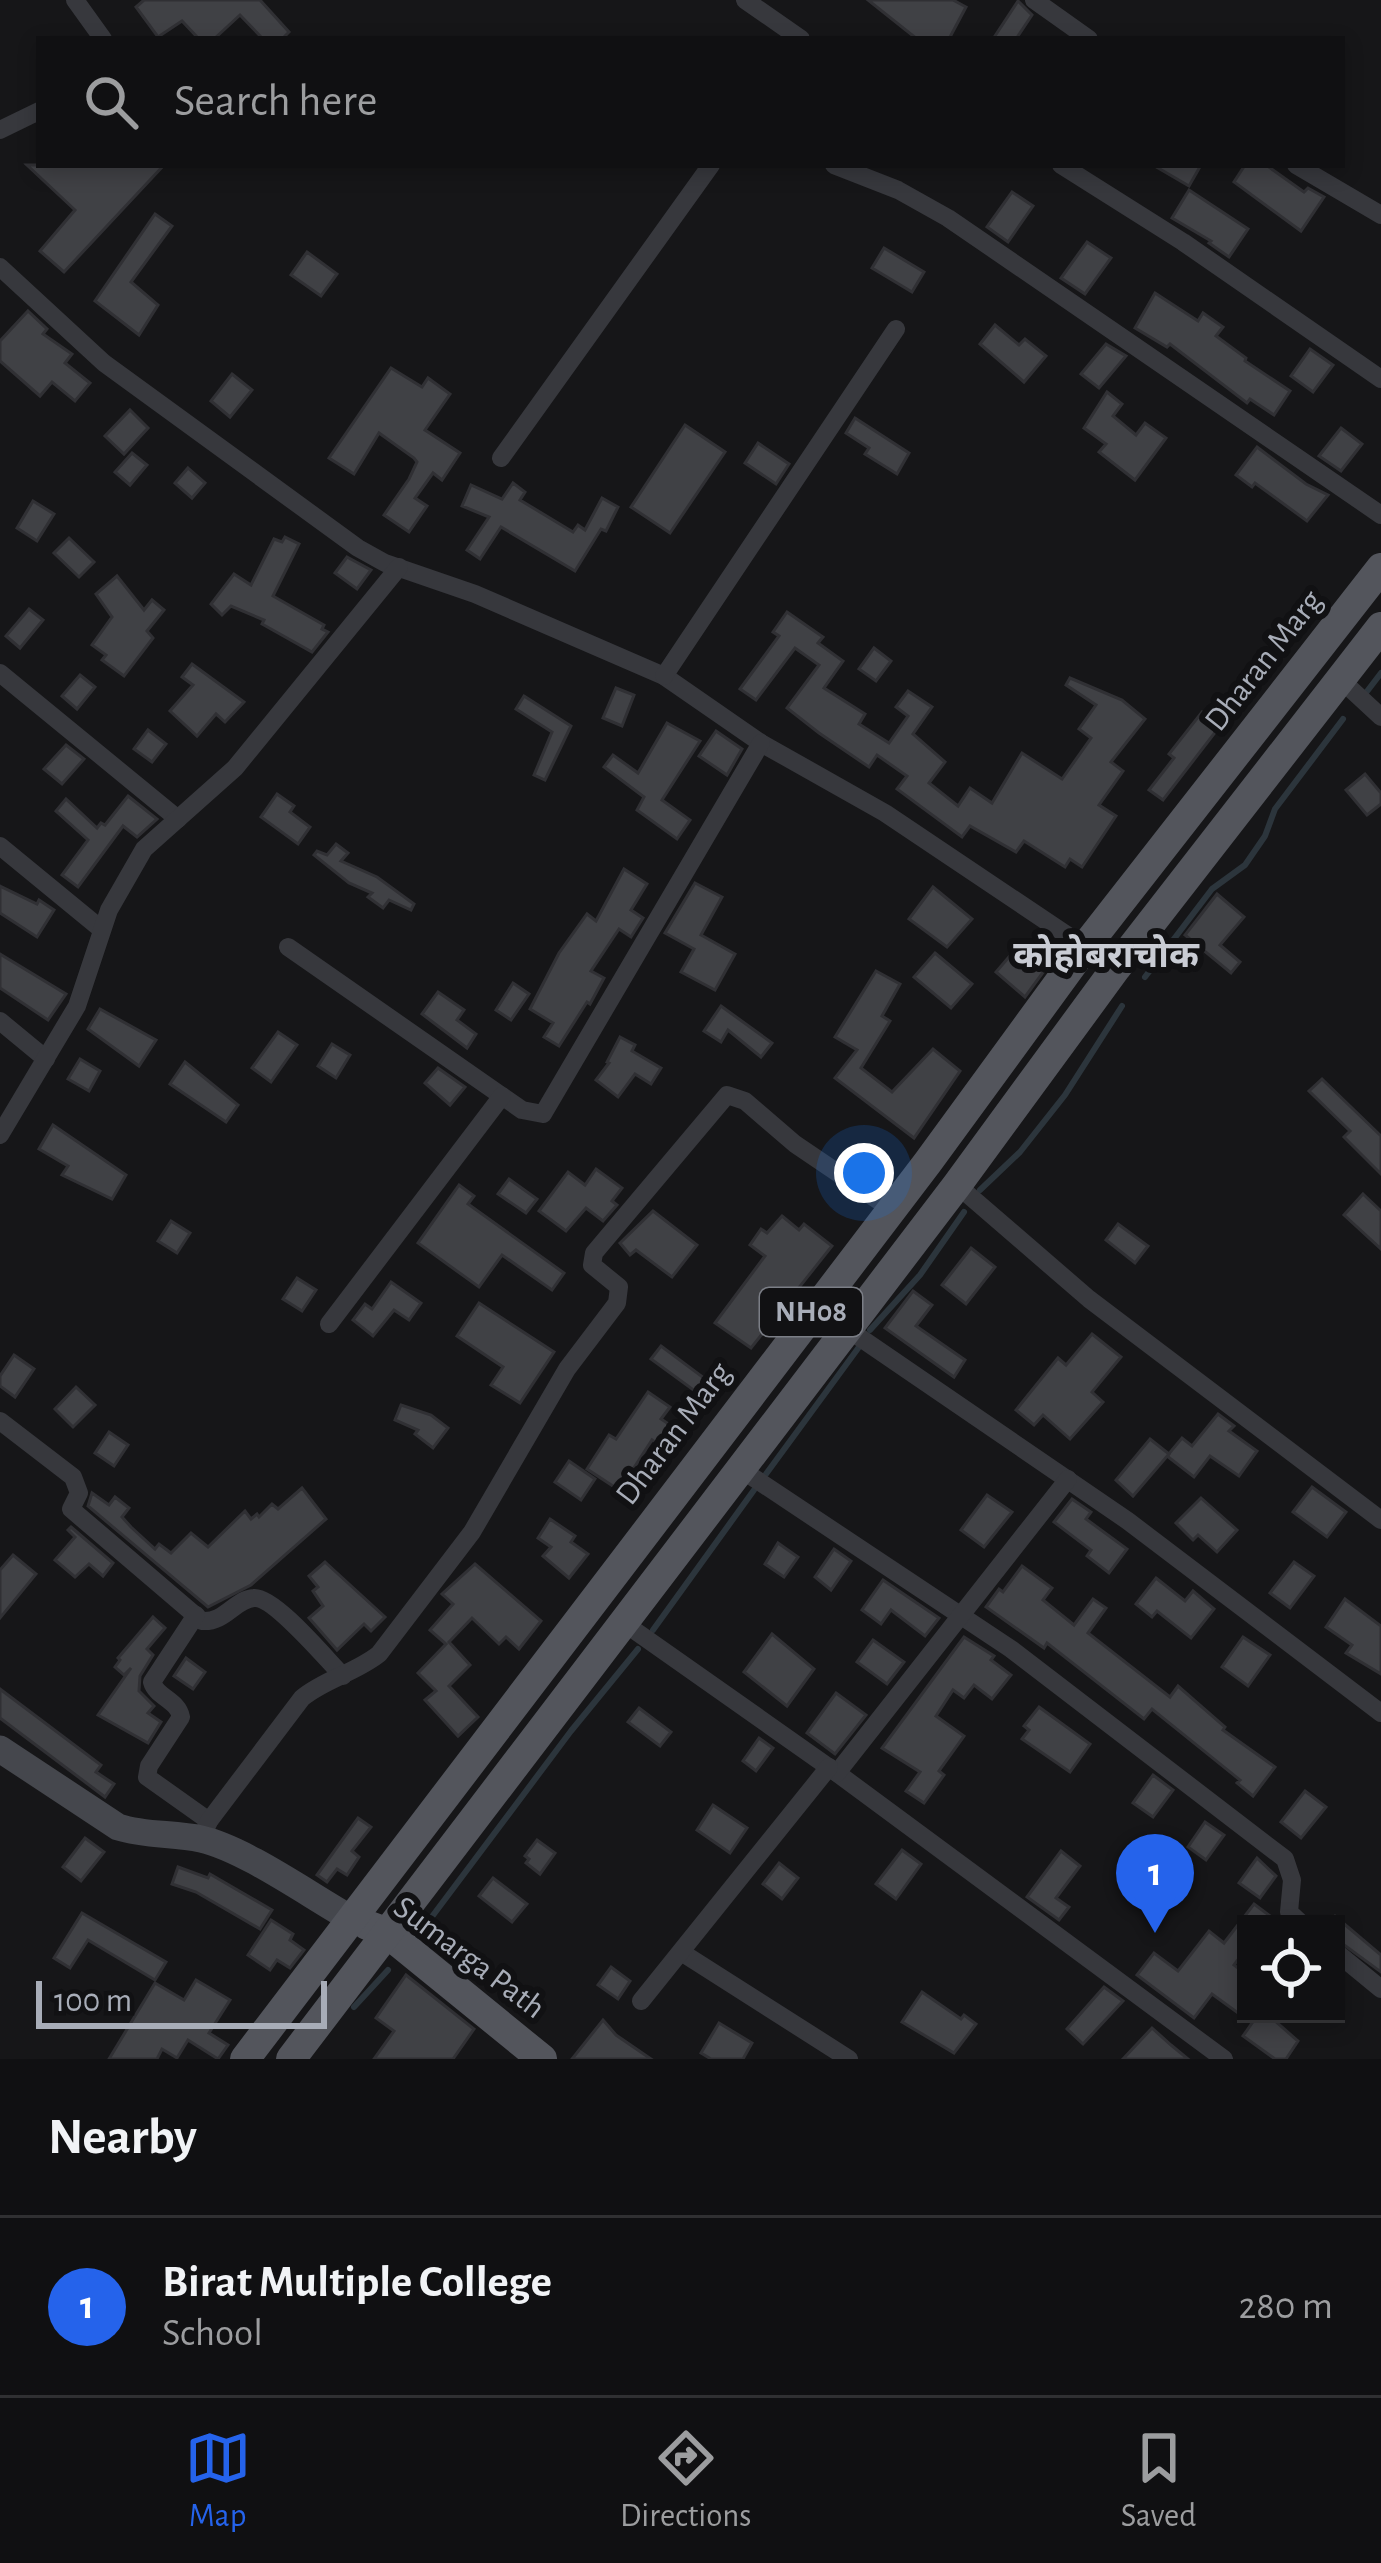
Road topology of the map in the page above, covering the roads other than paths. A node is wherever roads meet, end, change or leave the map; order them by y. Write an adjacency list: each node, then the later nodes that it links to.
1 (76, 0): 4 (street)
2 (746, 0): 5 (street)
3 (1034, 0): 6 (street)
4 (101, 36)
5 (797, 36)
6 (1085, 36)
7 (36, 112): 8 (street)
8 (0, 130)
9 (709, 168): 17 (street)
10 (842, 168): 18 (street)
11 (1066, 168): 16 (street)
12 (1301, 168): 13 (street)
13 (1381, 215)
14 (4, 278): 19 (street)
15 (896, 329): 23 (street)
16 (1381, 379)
17 (501, 458)
18 (1381, 515)
19 (399, 567): 23 (street); 27 (street)
20 (1381, 568): 31 (main road, Dharan Marg / NH08)
21 (1381, 627): 24 (main road, NH08)
22 (0, 673): 27 (street)
23 (664, 676): 26 (street)
24 (1340, 679): 25 (street); 32 (main road, NH08)
25 (1381, 717)
26 (761, 743): 31 (street); 35 (street)
27 (178, 819): 29 (street)
28 (0, 846): 29 (street)
29 (101, 928): 34 (street)
30 (288, 946): 35 (street)
31 (1085, 947): 32 (street); 38 (main road, Dharan Marg / NH08)
32 (1116, 968): 37 (main road, NH08)
33 (0, 1021): 34 (street)
34 (46, 1059): 36 (street)
35 (502, 1096): 39 (street)
36 (0, 1135)
37 (957, 1185): 40 (main road, NH08); 44 (street)
38 (892, 1209): 48 (street); 54 (main road, Dharan Marg / NH08)
39 (329, 1324)
40 (846, 1328): 42 (main road, NH08); 43 (street)
41 (0, 1421): 45 (street)
42 (739, 1468): 46 (street); 47 (main road, NH08)
43 (1068, 1479): 46 (street); 49 (street)
44 (1381, 1520)
45 (196, 1615): 48 (street); 52 (street)
46 (962, 1617): 51 (street); 53 (street)
47 (624, 1623): 51 (street); 55 (main road, NH08)
48 (343, 1676): 52 (street)
49 (1381, 1713)
50 (0, 1750): 52 (street)
51 (833, 1770): 56 (street); 64 (street)
52 (205, 1830): 54 (street)
53 (1292, 1915)
54 (350, 1918): 55 (main road, Sumarga Path); 60 (main road, Dharan Marg / NH08)
55 (386, 1932): 61 (main road, NH08); 62 (main road, Sumarga Path)
56 (680, 1952): 59 (street); 63 (street)
57 (1345, 1959): 58 (street)
58 (1381, 1989)
59 (641, 2001)
60 (245, 2059)
61 (291, 2059)
62 (542, 2059)
63 (849, 2059)
64 (1224, 2059)

